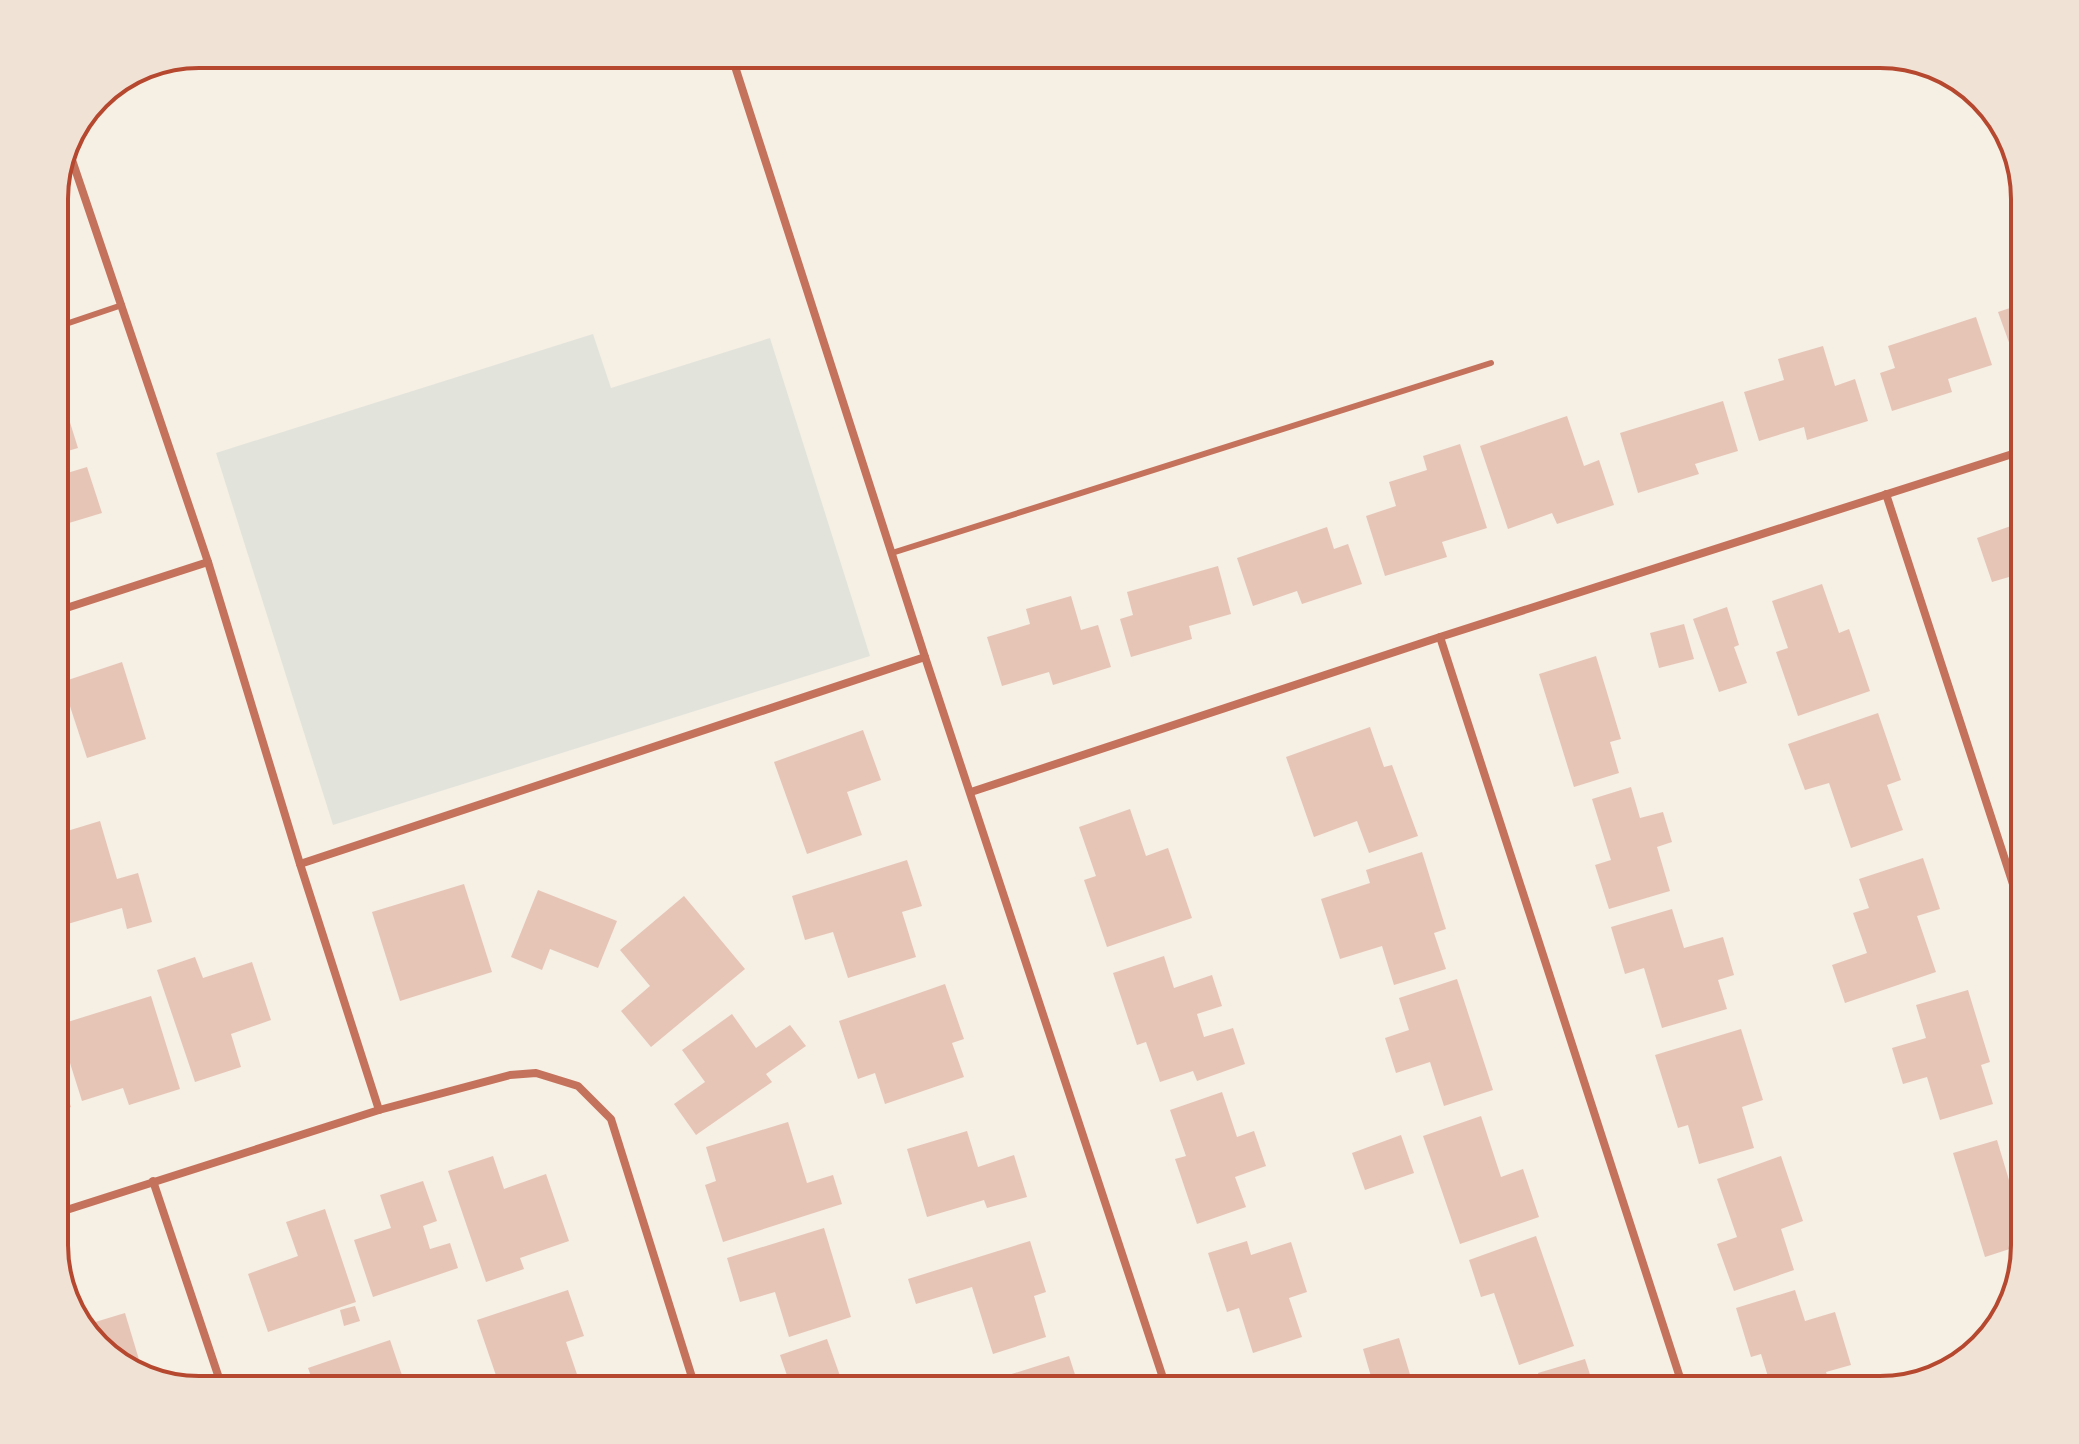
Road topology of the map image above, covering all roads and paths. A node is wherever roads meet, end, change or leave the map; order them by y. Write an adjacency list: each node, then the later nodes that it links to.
1 (736, 68): 8 (street)
2 (73, 163): 3 (street)
3 (122, 305): 4 (lane); 9 (street)
4 (68, 323)
5 (1491, 363): 8 (lane)
6 (2011, 454): 7 (street)
7 (1886, 494): 11 (street); 15 (street)
8 (892, 553): 12 (street)
9 (208, 562): 10 (street); 14 (street)
10 (68, 607)
11 (1440, 637): 13 (street); 22 (street)
12 (925, 657): 13 (street); 14 (street)
13 (971, 792): 21 (street)
14 (300, 864): 16 (street)
15 (2011, 878)
16 (379, 1110): 17 (street); 20 (street)
17 (153, 1181): 18 (street); 19 (street)
18 (68, 1209)
19 (218, 1376)
20 (692, 1376)
21 (1162, 1376)
22 (1679, 1376)

